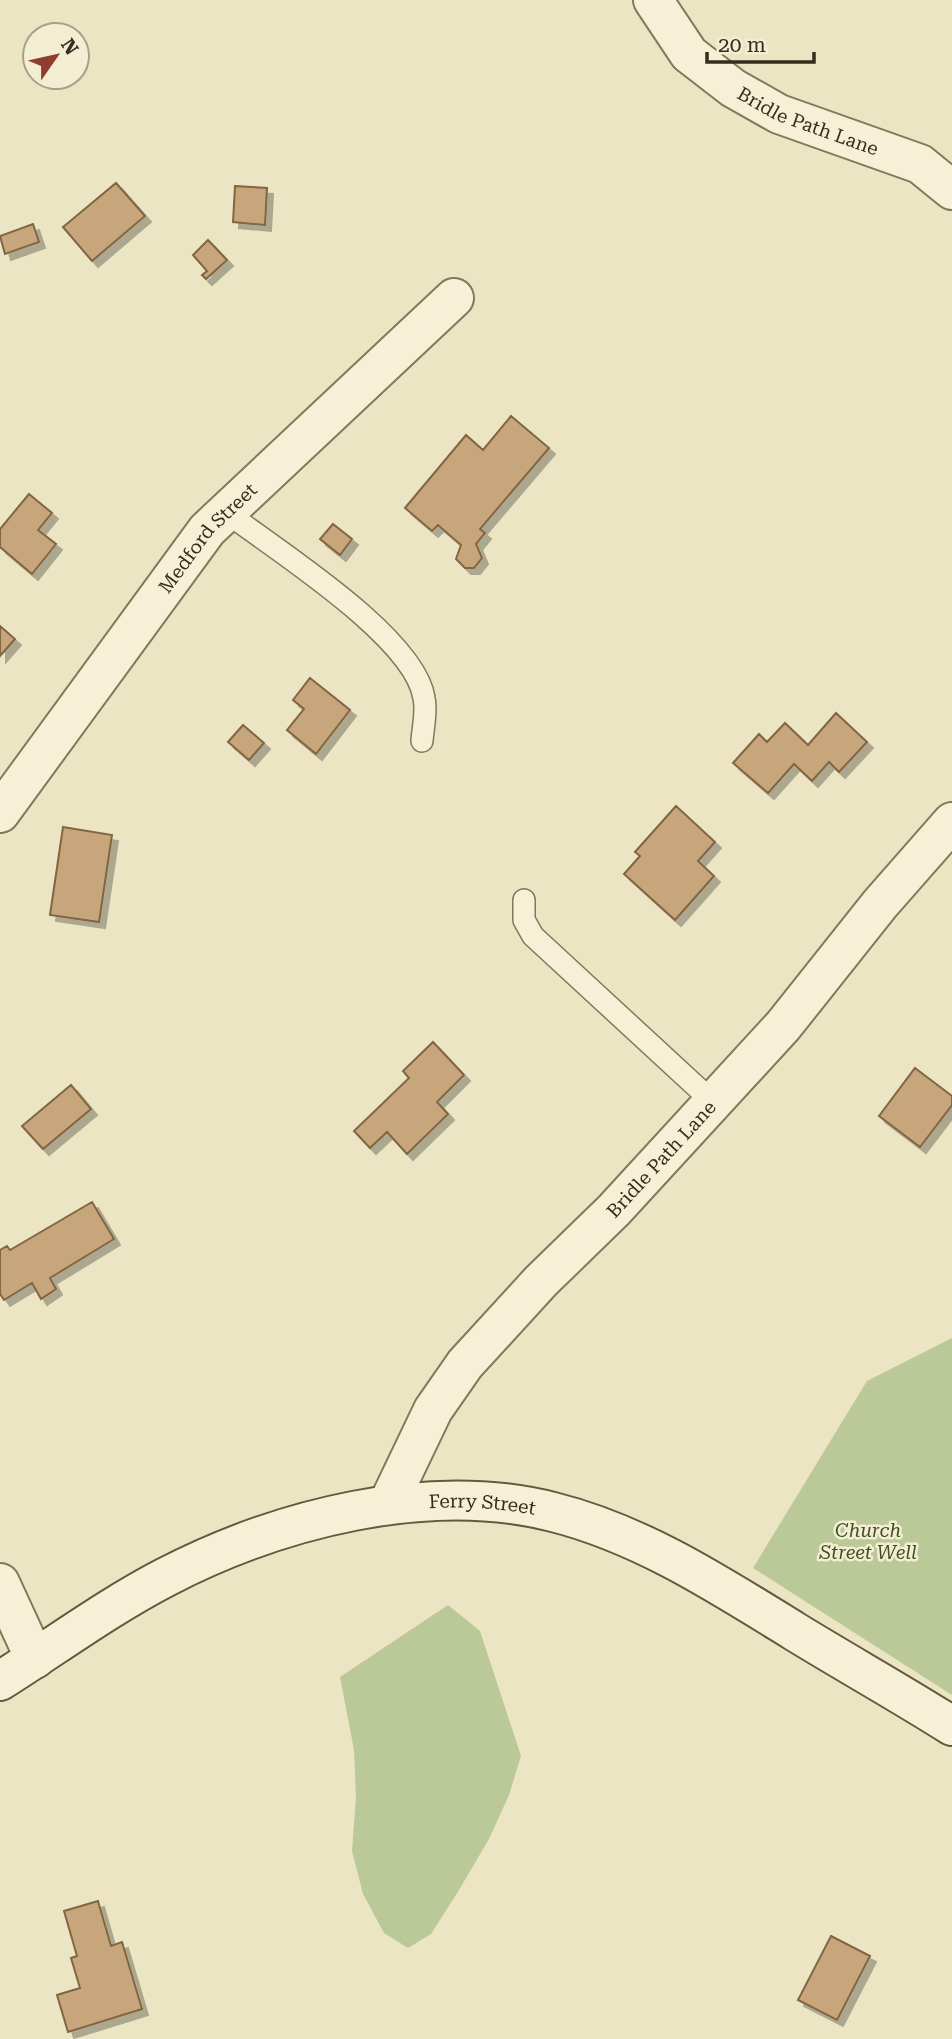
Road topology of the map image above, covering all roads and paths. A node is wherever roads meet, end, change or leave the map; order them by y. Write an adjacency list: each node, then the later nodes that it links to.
1 (653, 0): 2 (street, Bridle Path Lane)
2 (952, 190)
3 (454, 298): 4 (street, Medford Street)
4 (226, 512): 5 (lane); 6 (street, Medford Street)
5 (422, 741)
6 (0, 813)
7 (952, 822): 9 (street, Bridle Path Lane)
8 (524, 900): 9 (lane)
9 (713, 1102): 10 (street, Bridle Path Lane)
10 (388, 1504): 12 (street, Ferry Street); 14 (street, Ferry Street)
11 (0, 1583): 12 (street)
12 (35, 1659): 13 (street, Ferry Street)
13 (0, 1681)
14 (952, 1726)

